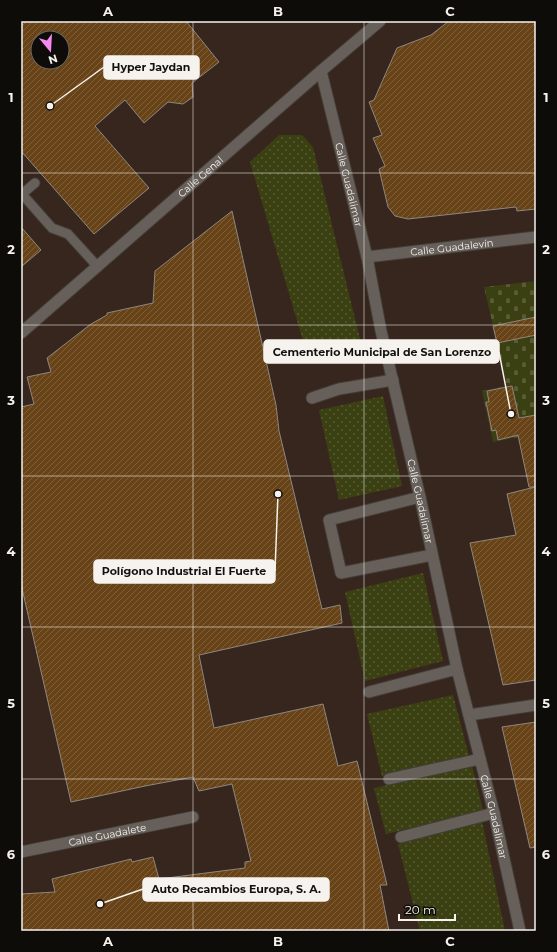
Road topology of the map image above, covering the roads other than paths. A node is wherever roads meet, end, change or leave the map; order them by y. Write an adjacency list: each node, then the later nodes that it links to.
1 (380, 21): 2 (street, Calle Genal)
2 (321, 71): 6 (street, Calle Guadalimar); 7 (street, Calle Genal)
3 (35, 182): 4 (lane)
4 (22, 193): 7 (lane)
5 (536, 237): 6 (street, Calle Guadalevín)
6 (367, 257): 9 (street, Calle Guadalimar)
7 (98, 267): 8 (street, Calle Genal)
8 (21, 334)
9 (393, 380): 10 (street); 11 (street, Calle Guadalimar)
10 (312, 398)
11 (420, 498): 12 (street, Calle Guadalimar); 12 (street)
12 (432, 555): 13 (street, Calle Guadalimar)
13 (457, 669): 14 (street); 16 (street, Calle Guadalimar)
14 (369, 692)
15 (536, 705): 16 (street)
16 (469, 715): 17 (street, Calle Guadalimar)
17 (480, 759): 18 (street); 19 (street, Calle Guadalimar)
18 (389, 779)
19 (494, 813): 21 (street); 23 (street, Calle Guadalimar)
20 (193, 817): 22 (street, Calle Guadalete)
21 (401, 837)
22 (21, 852)
23 (520, 931)

